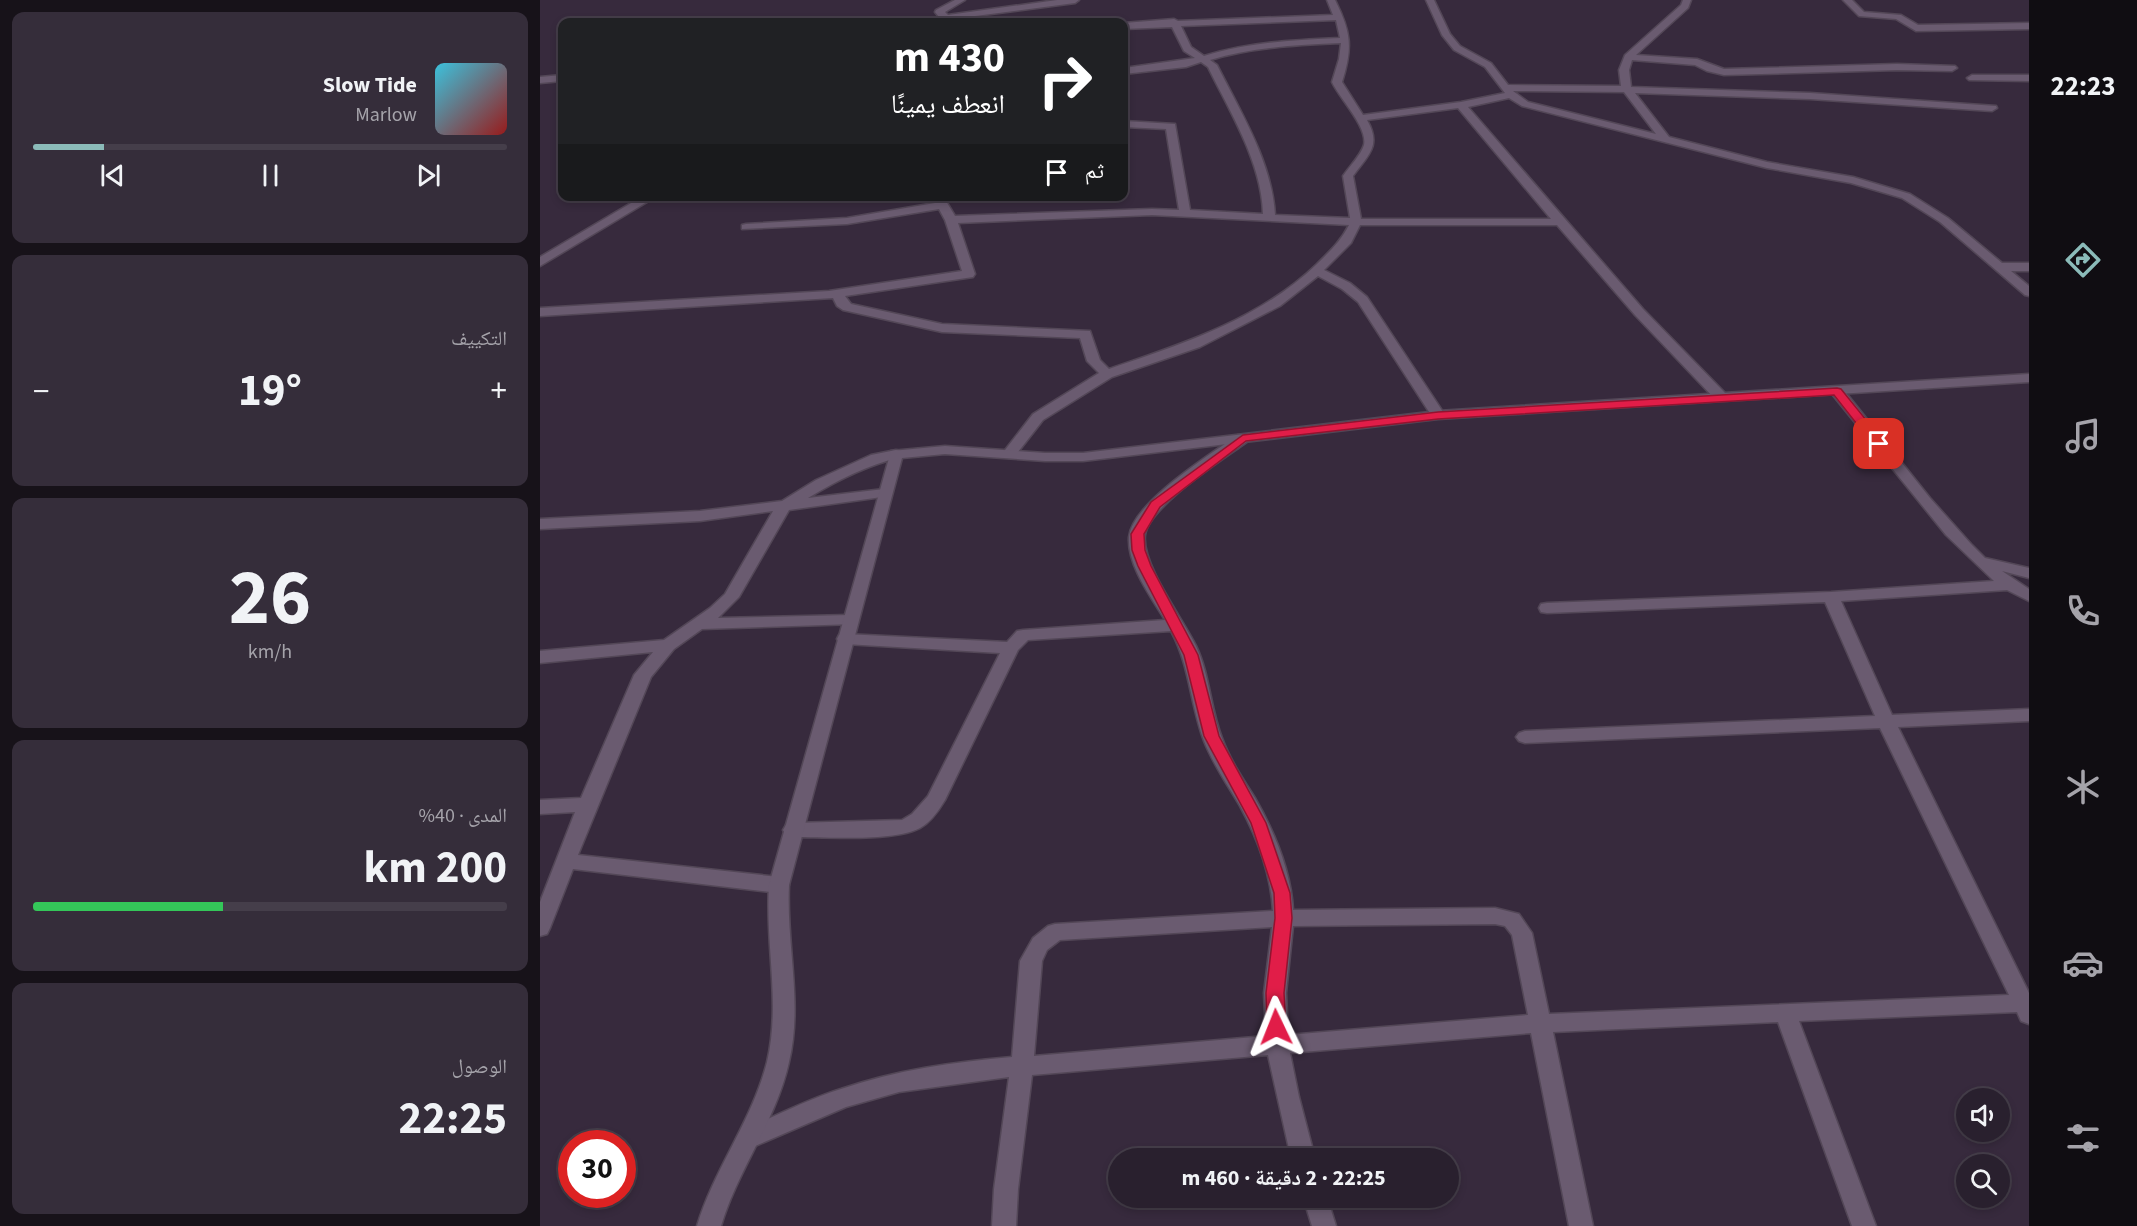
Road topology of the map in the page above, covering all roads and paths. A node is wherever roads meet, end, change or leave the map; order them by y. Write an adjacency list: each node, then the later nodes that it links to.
1 (961, 0): 8 (street)
2 (1075, 0): 8 (street)
3 (1331, 0): 7 (street)
4 (1430, 0): 22 (street)
5 (1687, 0): 13 (street)
6 (1847, 0): 11 (street)
7 (1340, 16): 9 (street); 12 (street)
8 (946, 18)
9 (1174, 22): 10 (street); 14 (street)
10 (1128, 26)
11 (2027, 28)
12 (1346, 40): 14 (street); 25 (street)
13 (1628, 57): 15 (street); 21 (street)
14 (1203, 59): 16 (street); 31 (street)
15 (1952, 68)
16 (1128, 71)
17 (558, 78): 20 (street)
18 (1972, 78): 19 (street)
19 (2029, 78)
20 (540, 80)
21 (1626, 88): 22 (street); 24 (street); 27 (street)
22 (1508, 92): 23 (street); 27 (street)
23 (1461, 105): 25 (street); 34 (street)
24 (1992, 108)
25 (1361, 118): 33 (street)
26 (1128, 123): 30 (street)
27 (1665, 139): 37 (street)
28 (644, 201): 36 (street)
29 (939, 201): 32 (street); 35 (street)
30 (1185, 212): 31 (street); 32 (street)
31 (1269, 218): 33 (street)
32 (951, 220): 41 (street)
33 (1356, 222): 34 (street); 39 (street)
34 (1560, 222): 46 (street)
35 (746, 228)
36 (540, 262)
37 (1999, 267): 38 (street); 40 (street)
38 (2029, 267)
39 (1318, 272): 43 (street); 47 (street)
40 (2029, 292)
41 (838, 294): 42 (street); 43 (street)
42 (540, 312)
43 (1107, 374): 50 (street)
44 (2029, 378): 45 (street)
45 (1837, 391): 46 (street); 54 (street)
46 (1721, 397): 47 (street)
47 (1438, 415): 48 (street)
48 (1243, 438): 50 (street); 62 (street)
49 (896, 454): 50 (street); 51 (street); 52 (street)
50 (1009, 454)
51 (884, 493): 52 (street); 60 (street)
52 (783, 507): 53 (street); 61 (street)
53 (540, 524)
54 (1977, 561): 55 (street); 56 (street)
55 (2029, 573)
56 (2008, 585): 57 (street); 58 (street)
57 (2029, 596)
58 (1831, 597): 59 (street); 68 (street)
59 (1547, 608)
60 (850, 620): 61 (street); 63 (street)
61 (701, 624): 64 (street)
62 (1176, 625): 65 (street); 75 (street)
63 (845, 639): 65 (street); 72 (street)
64 (668, 645): 66 (street); 70 (street)
65 (1011, 648): 72 (street)
66 (540, 657)
67 (2029, 715): 68 (street)
68 (1886, 721): 69 (street); 77 (street)
69 (1525, 737)
70 (588, 804): 71 (street); 73 (street)
71 (540, 807)
72 (793, 830): 74 (street)
73 (566, 861): 74 (street); 76 (street)
74 (779, 885): 82 (street)
75 (1283, 918): 79 (street); 80 (street); 81 (street)
76 (540, 928)
77 (2027, 1007): 78 (street)
78 (1785, 1013): 79 (street); 89 (street)
79 (1539, 1023): 80 (street); 88 (street)
80 (1277, 1044): 81 (street); 83 (street)
81 (1022, 1065): 82 (street); 86 (street)
82 (748, 1139): 85 (street)
83 (1301, 1148)
84 (1318, 1208): 87 (street)
85 (709, 1226)
86 (1004, 1226)
87 (1324, 1226)
88 (1581, 1226)
89 (1864, 1226)

